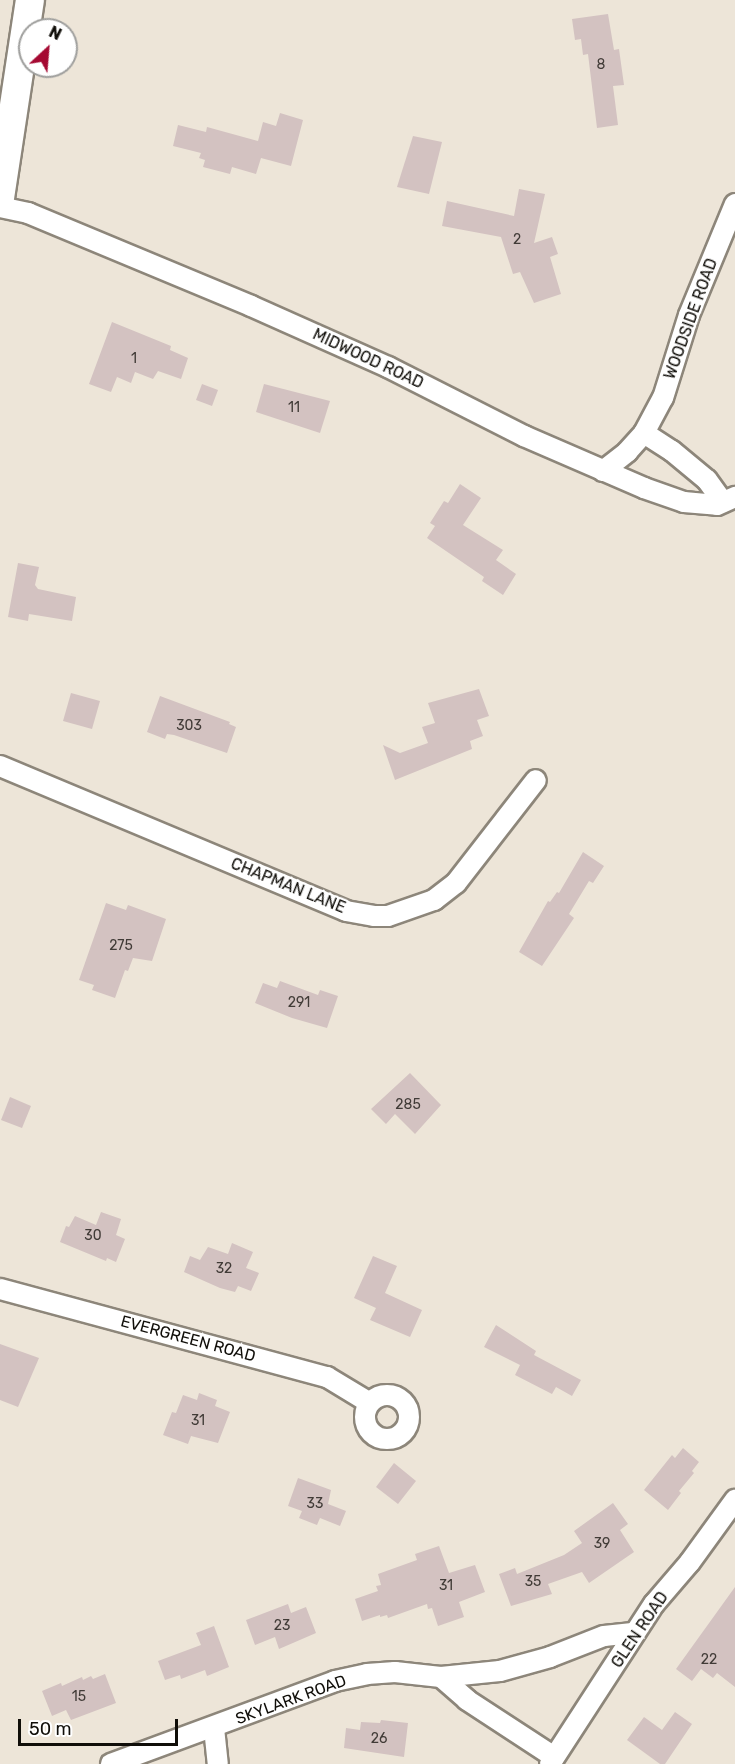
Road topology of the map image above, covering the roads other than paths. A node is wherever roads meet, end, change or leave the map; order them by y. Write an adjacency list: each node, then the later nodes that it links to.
1 (30, 0): 2 (main road)
2 (0, 198)
3 (735, 204): 5 (street, WOODSIDE ROAD)
4 (0, 207): 6 (street, MIDWOOD ROAD)
5 (644, 433): 6 (street, WOODSIDE ROAD); 7 (street)
6 (603, 471): 7 (street, MIDWOOD ROAD)
7 (729, 500)
8 (0, 766): 9 (street, CHAPMAN LANE)
9 (536, 780)
10 (0, 1289): 11 (street, EVERGREEN ROAD)
11 (370, 1403)
12 (735, 1500): 13 (street, GLEN ROAD)
13 (635, 1633): 14 (street, SKYLARK ROAD); 16 (street, GLEN ROAD)
14 (441, 1677): 15 (street, SKYLARK ROAD); 16 (street)
15 (214, 1728): 17 (street, SKYLARK ROAD); 18 (street)
16 (552, 1761)
17 (111, 1764)
18 (218, 1764)

